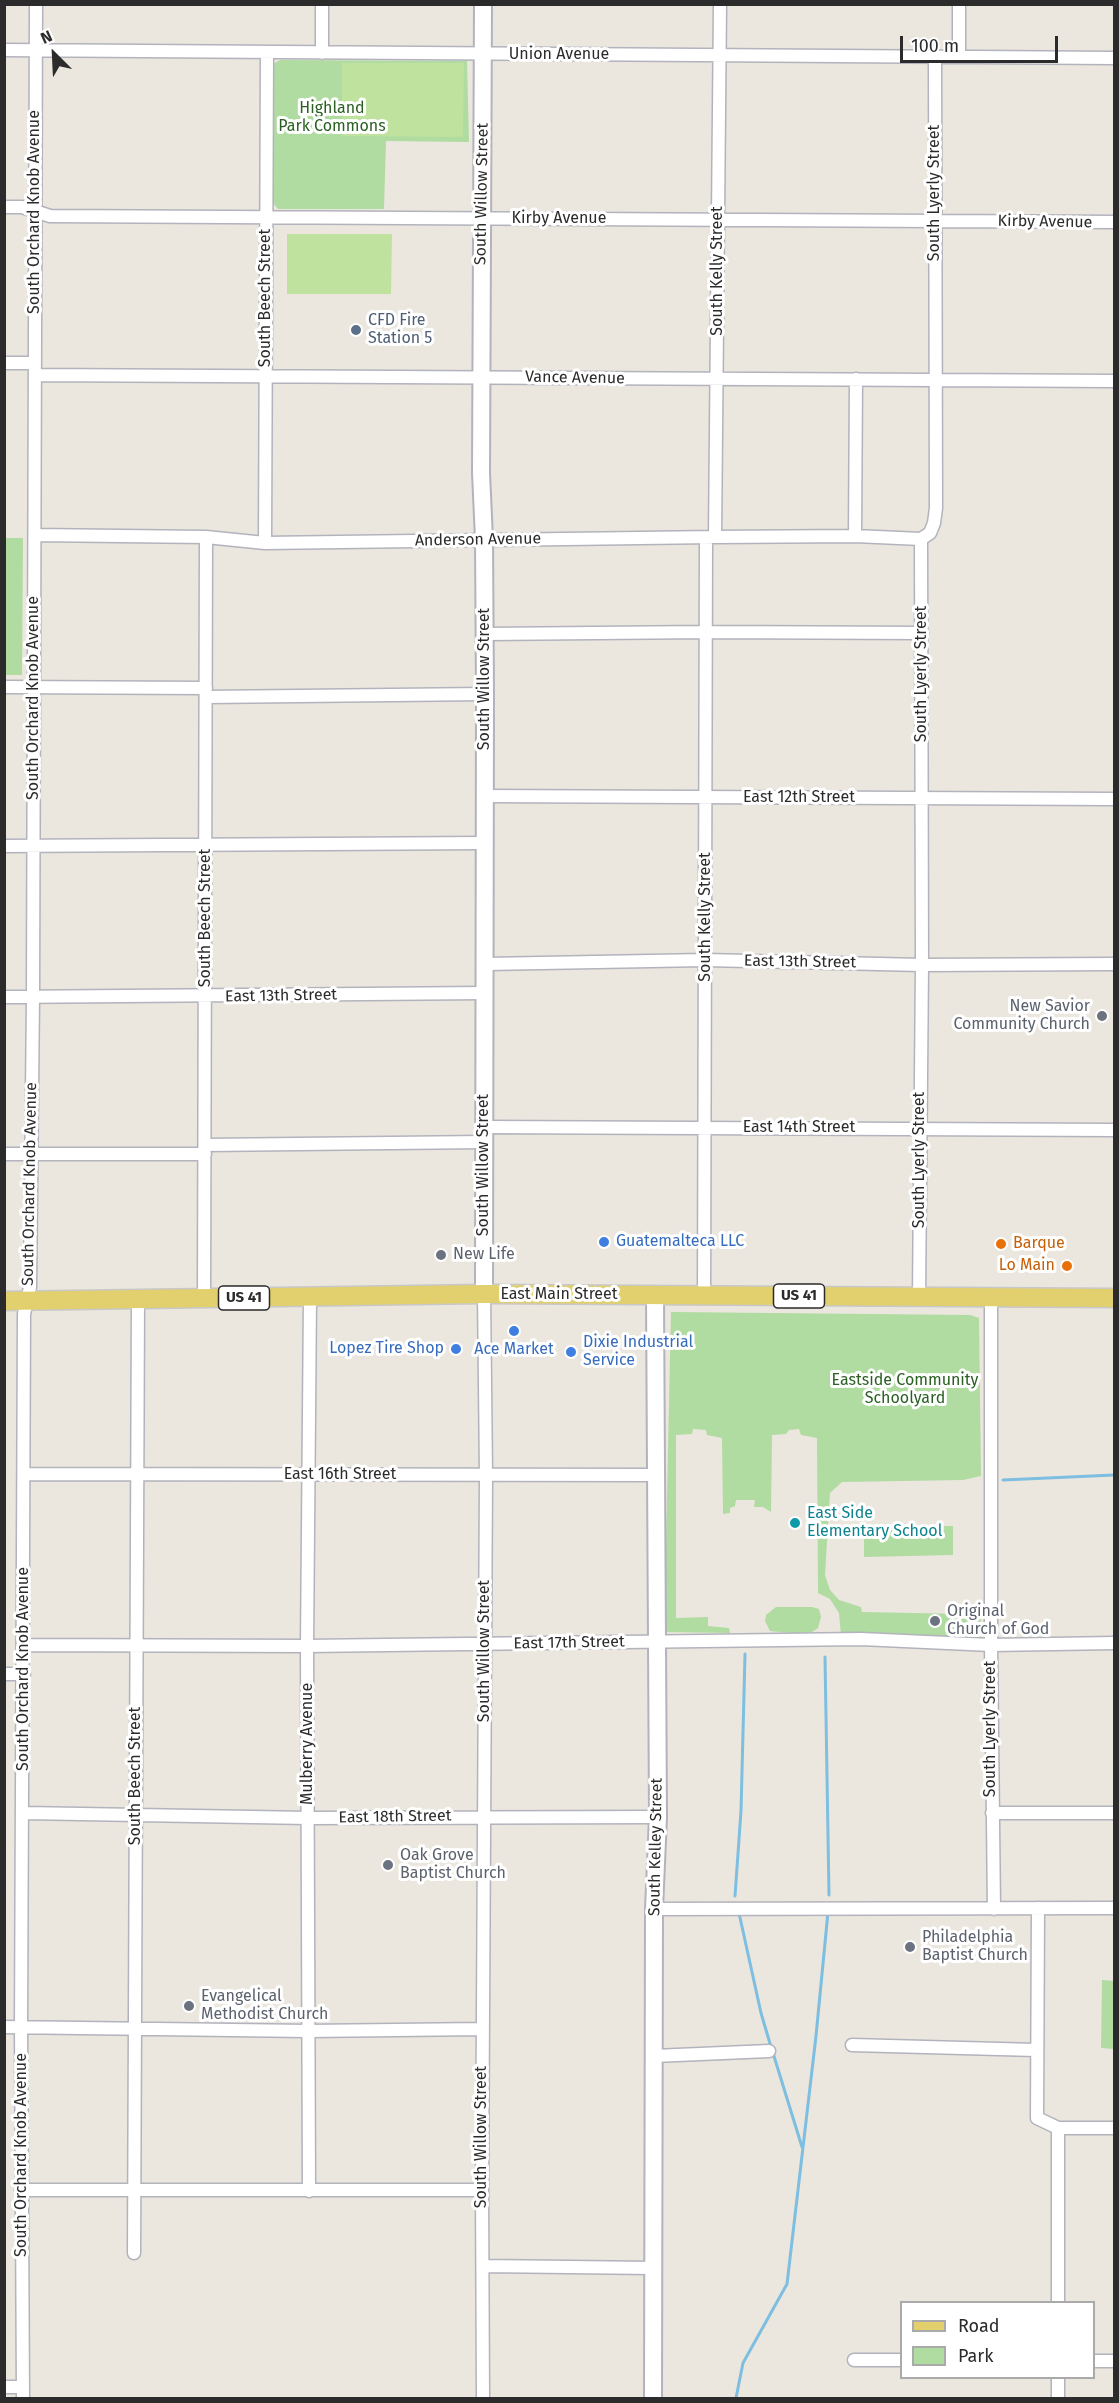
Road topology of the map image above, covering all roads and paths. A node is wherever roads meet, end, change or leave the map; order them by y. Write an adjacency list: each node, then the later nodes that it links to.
1 (36, 4): 7 (street, South Orchard Knob Avenue)
2 (322, 4): 9 (street)
3 (483, 4): 10 (main road, South Willow Street)
4 (720, 4): 11 (street, South Kelly Street)
5 (959, 4): 13 (street)
6 (4, 50): 7 (street, Union Avenue)
7 (36, 50): 8 (street, Union Avenue); 16 (street, South Orchard Knob Avenue)
8 (267, 52): 9 (street, Union Avenue); 17 (street, South Beech Street)
9 (322, 53): 10 (street, Union Avenue)
10 (483, 54): 11 (street, Union Avenue); 18 (main road, South Willow Street)
11 (719, 55): 12 (street, Union Avenue); 19 (street, South Kelly Street)
12 (935, 56): 13 (street, Union Avenue); 20 (street, South Lyerly Street)
13 (959, 56): 14 (street, Union Avenue)
14 (1114, 58)
15 (4, 207): 16 (street, Kirby Avenue)
16 (36, 211): 17 (street, Kirby Avenue); 23 (street, South Orchard Knob Avenue)
17 (265, 218): 18 (street, Kirby Avenue); 24 (street, South Beech Street)
18 (482, 219): 19 (street, Kirby Avenue); 25 (main road, South Willow Street)
19 (718, 220): 20 (street, Kirby Avenue); 26 (street, South Kelly Street)
20 (935, 220): 21 (street, Kirby Avenue); 28 (street, South Lyerly Street)
21 (1114, 222)
22 (4, 363): 23 (street, Vance Avenue)
23 (35, 369): 24 (street, Vance Avenue); 30 (street, South Orchard Knob Avenue)
24 (266, 376): 25 (street, Vance Avenue); 36 (street, South Beech Street)
25 (482, 377): 26 (street, Vance Avenue); 34 (main road, South Willow Street)
26 (718, 379): 27 (street, Vance Avenue); 33 (street, South Kelly Street)
27 (856, 379): 28 (street, Vance Avenue); 31 (street)
28 (935, 380): 29 (street, Vance Avenue); 35 (street, South Lyerly Street)
29 (1114, 381)
30 (35, 535): 32 (street, Anderson Avenue); 41 (street, South Orchard Knob Avenue)
31 (855, 536): 33 (street, Anderson Avenue); 35 (street, Anderson Avenue)
32 (206, 537): 36 (street, Anderson Avenue); 42 (street, South Beech Street)
33 (711, 538): 34 (street, Anderson Avenue); 37 (street, South Kelly Street)
34 (484, 539): 36 (street, Anderson Avenue); 39 (main road, South Willow Street)
35 (921, 539): 38 (street, South Lyerly Street)
36 (265, 543)
37 (707, 632): 38 (street); 39 (street); 45 (street, South Kelly Street)
38 (922, 633): 46 (street, South Lyerly Street)
39 (484, 634): 43 (main road, South Willow Street)
40 (4, 687): 41 (street)
41 (34, 687): 42 (street); 51 (street, South Orchard Knob Avenue)
42 (206, 692): 43 (street); 49 (street, South Beech Street)
43 (485, 694): 44 (main road, South Willow Street)
44 (484, 796): 45 (street, East 12th Street); 48 (main road, South Willow Street)
45 (706, 797): 46 (street, East 12th Street); 52 (street, South Kelly Street)
46 (922, 799): 47 (street, East 12th Street); 55 (street, South Lyerly Street)
47 (1114, 800)
48 (484, 843): 49 (street); 53 (main road, South Willow Street)
49 (206, 845): 51 (street); 59 (street, South Beech Street)
50 (4, 846): 51 (street)
51 (33, 846): 58 (street, South Orchard Knob Avenue)
52 (705, 960): 53 (street, East 13th Street); 55 (street, East 13th Street); 60 (street, South Kelly Street)
53 (486, 964): 56 (main road, South Willow Street)
54 (1114, 964): 55 (street, East 13th Street)
55 (922, 965): 61 (street, South Lyerly Street)
56 (484, 993): 59 (street, East 13th Street); 63 (main road, South Willow Street)
57 (4, 996): 58 (street, East 13th Street)
58 (33, 996): 59 (street, East 13th Street); 66 (street, South Orchard Knob Avenue)
59 (205, 996): 64 (street, South Beech Street)
60 (705, 1128): 61 (street, East 14th Street); 63 (street, East 14th Street); 69 (street, South Kelly Street)
61 (920, 1129): 62 (street, East 14th Street); 71 (street, South Lyerly Street)
62 (1114, 1130)
63 (484, 1135): 64 (street, East 14th Street); 67 (main road, South Willow Street)
64 (205, 1149): 66 (street, East 14th Street); 73 (street, South Beech Street)
65 (4, 1154): 66 (street, East 14th Street)
66 (31, 1154): 76 (street, South Orchard Knob Avenue)
67 (484, 1294): 68 (main road, East Main Street / US 41); 70 (main road, East Main Street / US 41); 81 (street, South Willow Street)
68 (655, 1296): 69 (main road, East Main Street / US 41); 82 (main road, South Kelley Street)
69 (704, 1296): 71 (main road, East Main Street / US 41)
70 (310, 1297): 73 (main road, East Main Street / US 41); 80 (street, Mulberry Avenue)
71 (919, 1297): 72 (main road, East Main Street / US 41)
72 (991, 1297): 74 (main road, East Main Street / US 41); 88 (street, South Lyerly Street)
73 (204, 1298): 75 (main road, East Main Street / US 41)
74 (1114, 1298)
75 (138, 1299): 76 (main road, East Main Street / US 41); 79 (street, South Beech Street)
76 (27, 1300): 77 (main road, East Main Street / US 41); 78 (street, South Orchard Knob Avenue)
77 (4, 1301)
78 (25, 1474): 79 (street, East 16th Street); 85 (street, South Orchard Knob Avenue)
79 (138, 1474): 80 (street, East 16th Street); 86 (street, South Beech Street)
80 (309, 1474): 81 (street, East 16th Street); 89 (street, Mulberry Avenue)
81 (486, 1475): 82 (street, East 16th Street); 87 (street, South Willow Street)
82 (656, 1475): 83 (main road, South Kelley Street)
83 (656, 1642): 87 (street, East 17th Street); 88 (street, East 17th Street); 97 (main road, South Kelley Street)
84 (1114, 1643): 88 (street, East 17th Street)
85 (24, 1645): 86 (street, East 17th Street); 91 (street, South Orchard Knob Avenue)
86 (136, 1645): 89 (street, East 17th Street); 94 (street, South Beech Street)
87 (485, 1645): 89 (street, East 17th Street); 96 (street, South Willow Street)
88 (991, 1645): 93 (street, South Lyerly Street)
89 (307, 1646): 98 (street, Mulberry Avenue)
90 (4, 1674): 91 (street)
91 (24, 1674): 92 (street, South Orchard Knob Avenue)
92 (24, 1813): 94 (street, East 18th Street); 104 (street, South Orchard Knob Avenue)
93 (992, 1813): 95 (street); 101 (street, South Lyerly Street)
94 (137, 1814): 98 (street, East 18th Street); 105 (street, South Beech Street)
95 (1114, 1814)
96 (484, 1816): 97 (street, East 18th Street); 98 (street, East 18th Street); 106 (street, South Willow Street)
97 (658, 1817): 102 (main road, South Kelley Street)
98 (308, 1818): 107 (street, Mulberry Avenue)
99 (1038, 1908): 100 (street); 101 (street); 109 (street)
100 (1114, 1908)
101 (994, 1909): 102 (street)
102 (654, 1910): 111 (main road, South Kelley Street)
103 (4, 2027): 104 (street)
104 (21, 2027): 105 (street); 114 (street, South Orchard Knob Avenue)
105 (136, 2029): 107 (street); 117 (street, South Beech Street)
106 (482, 2029): 107 (street); 115 (street, South Willow Street)
107 (308, 2031): 116 (street, Mulberry Avenue)
108 (852, 2044): 109 (street)
109 (1036, 2050): 112 (street)
110 (769, 2051): 111 (street)
111 (654, 2056): 120 (main road, South Kelley Street)
112 (1058, 2128): 113 (street); 121 (street)
113 (1114, 2128)
114 (21, 2190): 117 (street); 128 (street, South Orchard Knob Avenue)
115 (482, 2190): 116 (street); 119 (street, South Willow Street)
116 (309, 2191): 117 (street)
117 (135, 2192): 118 (street, South Beech Street)
118 (134, 2253)
119 (484, 2266): 120 (street); 129 (street, South Willow Street)
120 (653, 2268): 130 (main road, South Kelley Street)
121 (1058, 2301)
122 (854, 2360): 123 (street)
123 (900, 2360)
124 (1095, 2361): 125 (street)
125 (1114, 2361)
126 (1058, 2379): 131 (street)
127 (4, 2387): 128 (street)
128 (23, 2393)
129 (483, 2398)
130 (653, 2398)
131 (1058, 2398)

